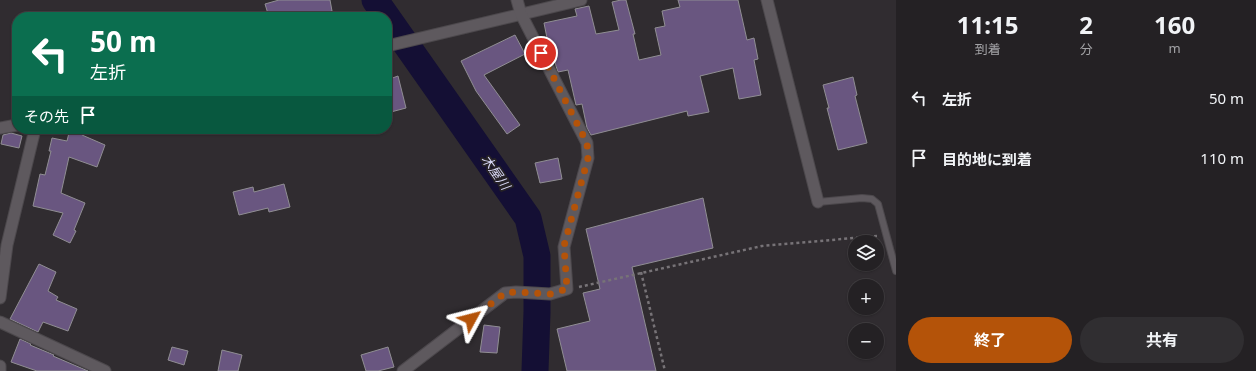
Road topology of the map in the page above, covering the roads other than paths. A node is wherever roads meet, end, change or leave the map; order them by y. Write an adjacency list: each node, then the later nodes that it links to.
1 (517, 0): 4 (street)
2 (581, 0): 4 (street)
3 (767, 0): 9 (street)
4 (521, 14): 5 (street); 16 (street)
5 (392, 44)
6 (12, 126): 7 (street)
7 (0, 128)
8 (34, 134): 11 (street)
9 (818, 202): 10 (lane)
10 (896, 272)
11 (0, 298)
12 (0, 322): 15 (street)
13 (0, 366): 14 (street)
14 (0, 371)
15 (105, 371)
16 (403, 371)

